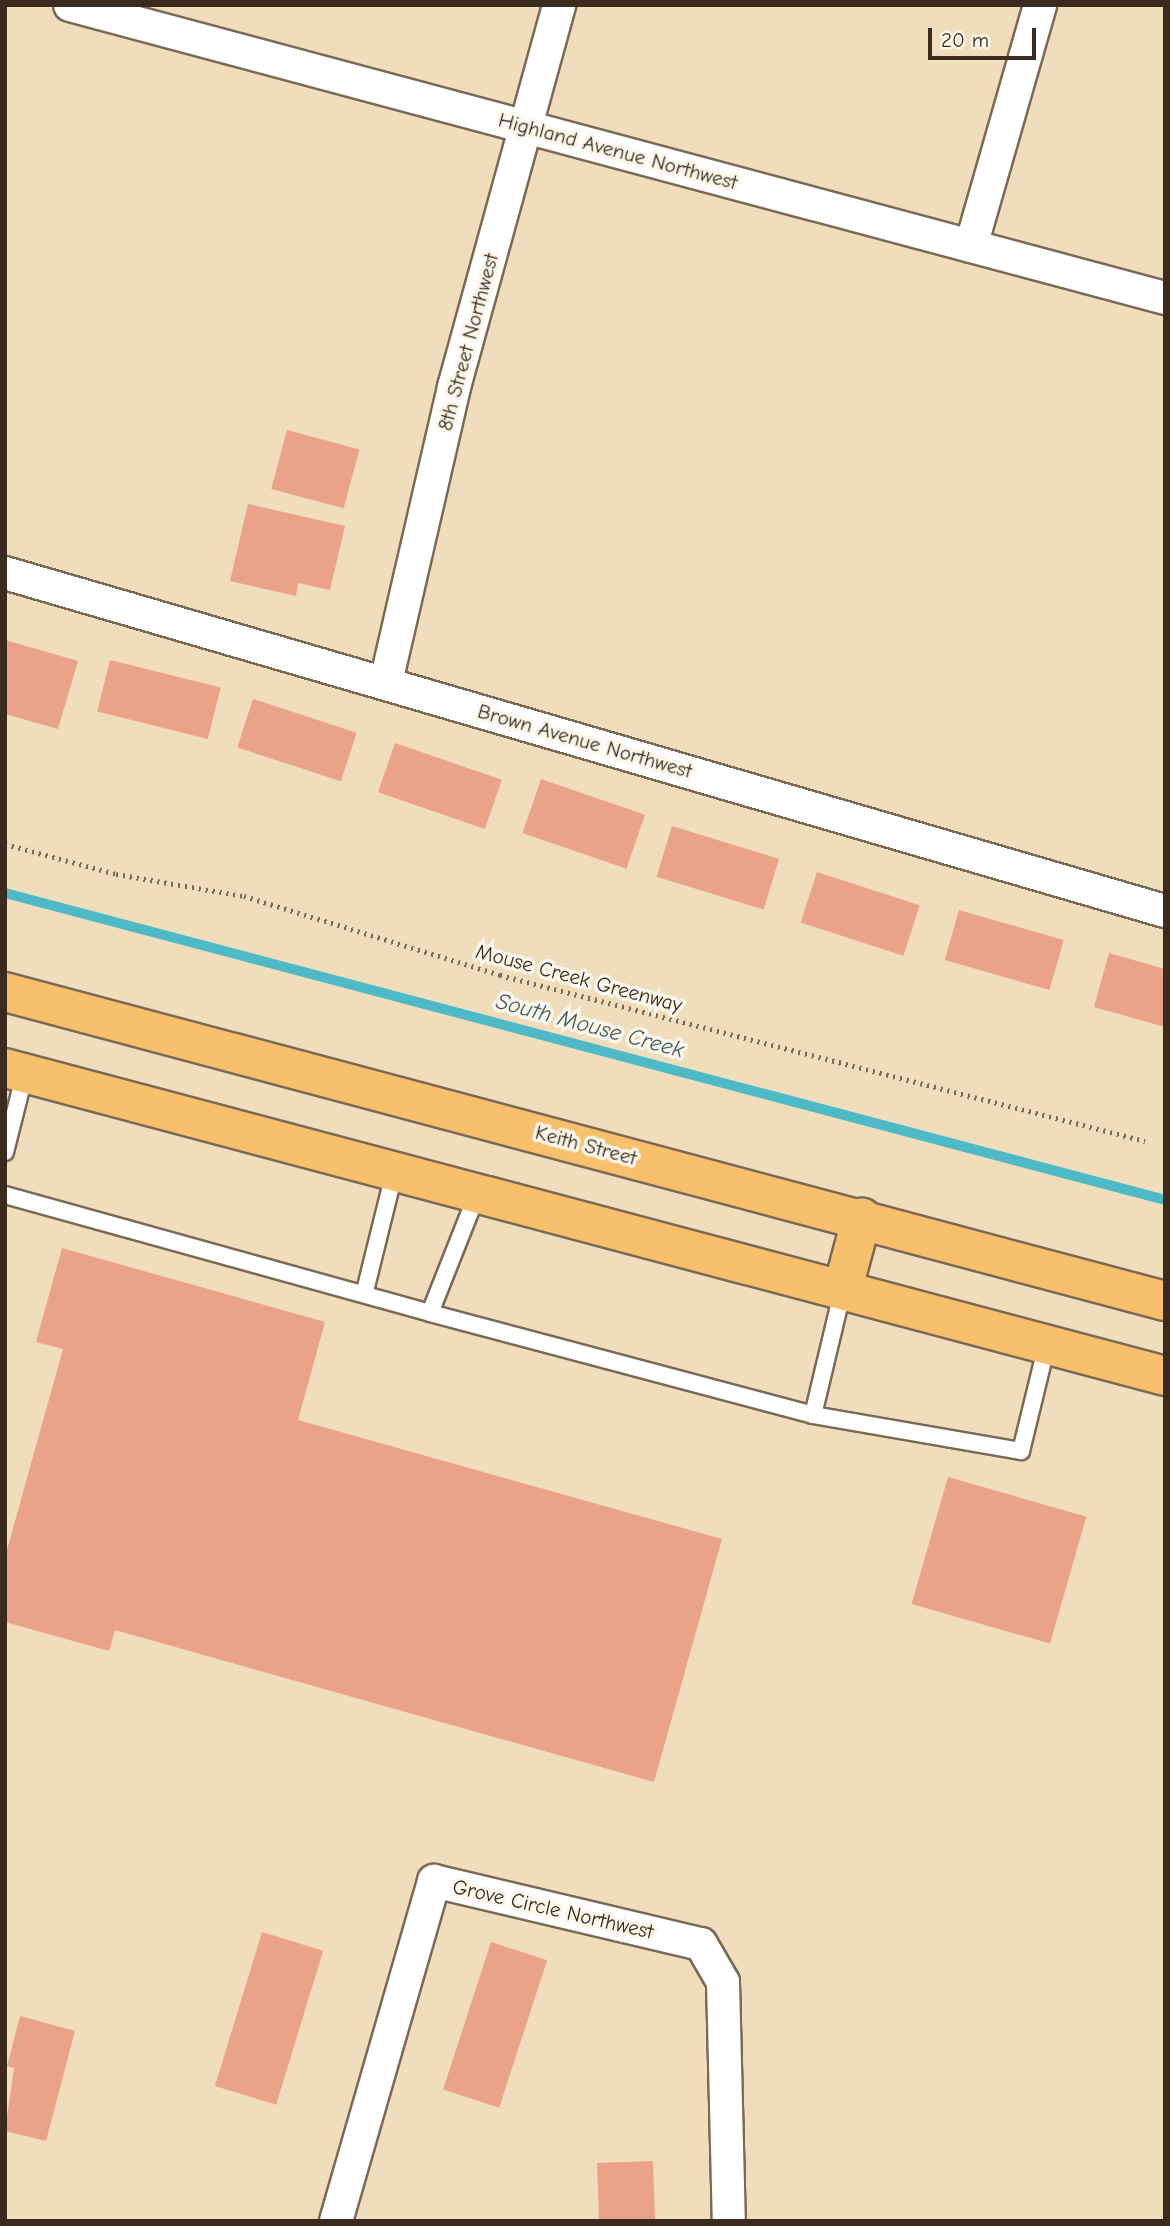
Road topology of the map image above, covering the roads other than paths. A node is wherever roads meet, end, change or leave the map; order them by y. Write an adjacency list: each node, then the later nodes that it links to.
1 (70, 5): 4 (street, Highland Avenue Northwest)
2 (559, 5): 4 (street, 8th Street Northwest)
3 (1040, 5): 5 (street)
4 (528, 127): 5 (street, Highland Avenue Northwest); 8 (street, 8th Street Northwest)
5 (971, 246): 6 (street, Highland Avenue Northwest)
6 (1165, 298)
7 (5, 573): 8 (street, Brown Avenue Northwest)
8 (386, 682): 9 (street, Brown Avenue Northwest)
9 (1165, 911)
10 (5, 992): 16 (main road, Keith Street)
11 (15, 1070): 12 (lane); 13 (main road)
12 (5, 1152)
13 (395, 1170): 14 (main road); 18 (lane)
14 (478, 1192): 17 (main road); 20 (lane)
15 (5, 1195): 18 (lane)
16 (862, 1217): 17 (main road); 19 (main road, Keith Street)
17 (843, 1288): 21 (main road); 23 (lane)
18 (365, 1291): 20 (lane)
19 (1165, 1301)
20 (430, 1313): 23 (lane)
21 (1047, 1344): 22 (main road); 23 (lane)
22 (1165, 1376)
23 (813, 1415)
24 (336, 2221): 25 (street, Grove Circle Northwest)
25 (729, 2221)

